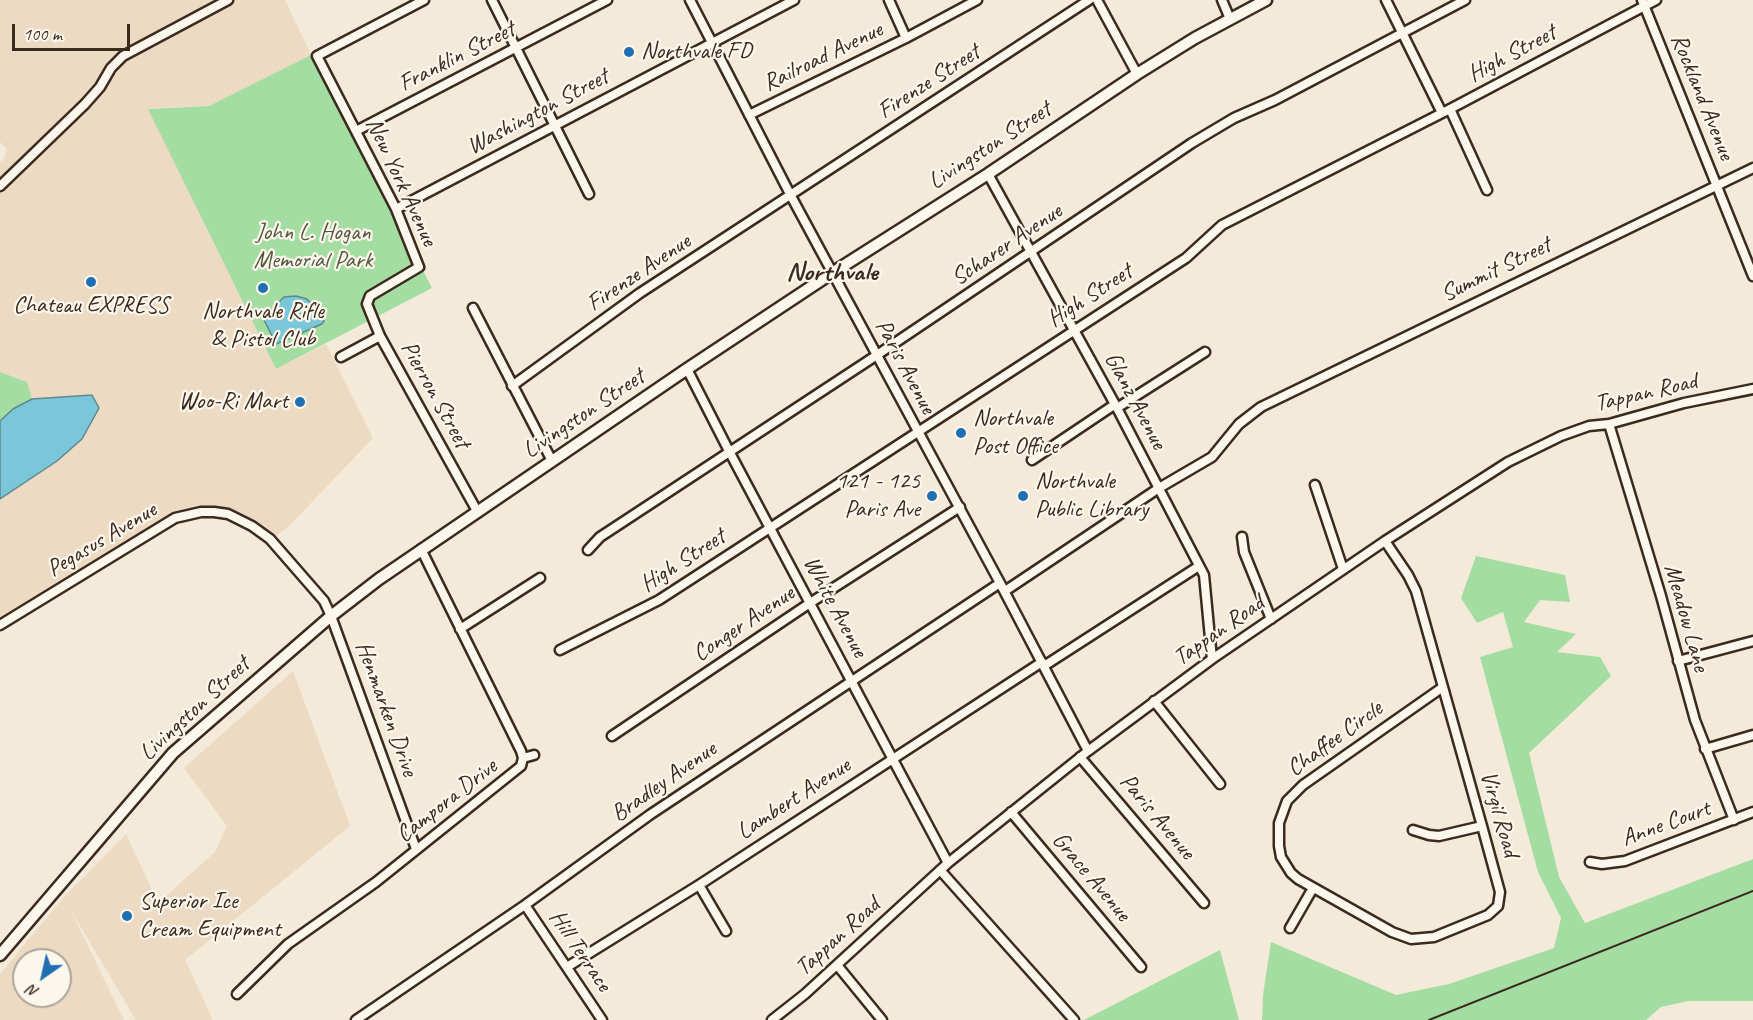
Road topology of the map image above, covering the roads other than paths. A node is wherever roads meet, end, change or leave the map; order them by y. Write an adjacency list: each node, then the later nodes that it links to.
1 (228, 0): 30 (street)
2 (424, 0): 26 (street, New York Avenue)
3 (492, 0): 21 (street)
4 (607, 0): 21 (street, Franklin Street)
5 (690, 0): 20 (street, Paris Avenue)
6 (794, 0): 20 (street, Washington Street)
7 (889, 0): 19 (street)
8 (977, 0): 19 (street, Railroad Avenue)
9 (1089, 0): 33 (street, Firenze Street)
10 (1097, 0): 22 (street)
11 (1222, 0): 17 (street)
12 (1266, 0): 17 (main road, Livingston Street)
13 (1386, 0): 18 (street)
14 (1465, 0): 18 (street, Scharer Avenue)
15 (1656, 0): 16 (street, High Street)
16 (1643, 3): 23 (street, High Street); 29 (street, Rockland Avenue)
17 (1230, 19): 22 (main road, Livingston Street)
18 (1402, 33): 23 (street); 35 (street, Scharer Avenue)
19 (906, 38): 24 (street, Railroad Avenue)
20 (712, 44): 24 (street, Paris Avenue); 25 (street, Washington Street)
21 (516, 49): 25 (street); 26 (street, Franklin Street)
22 (1137, 74): 28 (main road, Livingston Street)
23 (1446, 111): 31 (street); 39 (street, High Street)
24 (749, 115): 33 (street, Paris Avenue)
25 (554, 126): 32 (street); 34 (street, Washington Street)
26 (356, 131): 34 (street, New York Avenue)
27 (1753, 168): 29 (street, Summit Street)
28 (988, 174): 35 (street, Glanz Avenue); 36 (main road, Livingston Street)
29 (1717, 185): 37 (street, Rockland Avenue); 48 (street, Summit Street)
30 (0, 186)
31 (1487, 190)
32 (589, 194)
33 (791, 196): 36 (street, Paris Avenue); 45 (street, Firenze Avenue)
34 (396, 209): 40 (street, New York Avenue)
35 (1032, 252): 39 (street, Glanz Avenue); 42 (street, Scharer Avenue)
36 (832, 273): 42 (street, Paris Avenue); 44 (main road, Livingston Street)
37 (1753, 276)
38 (473, 308): 45 (street)
39 (1074, 330): 47 (street, Glanz Avenue); 50 (street, High Street)
40 (380, 336): 43 (street, Pierron Street); 57 (street, Pierron Street)
41 (1205, 352): 47 (street)
42 (877, 355): 50 (street, Paris Avenue); 51 (street, Scharer Avenue)
43 (341, 357)
44 (687, 369): 51 (street, White Avenue); 53 (main road, Livingston Street)
45 (512, 386): 53 (street)
46 (1753, 389): 49 (street, Tappan Road)
47 (1116, 406): 52 (street); 55 (street, Glanz Avenue)
48 (1256, 410): 55 (street, Bradley Avenue)
49 (1609, 424): 60 (street, Tappan Road); 75 (street, Meadow Lane)
50 (918, 431): 56 (street, Paris Avenue); 58 (street, High Street)
51 (729, 452): 58 (street, White Avenue); 62 (street, Scharer Avenue)
52 (1032, 460)
53 (552, 461): 57 (main road, Livingston Street)
54 (1316, 485): 64 (street)
55 (1159, 488): 63 (street, Glanz Avenue); 66 (street, Bradley Avenue)
56 (960, 507): 66 (street, Paris Avenue); 67 (street, Conger Avenue)
57 (477, 511): 61 (main road, Livingston Street)
58 (770, 528): 67 (street, White Avenue); 73 (street, High Street)
59 (1242, 537): 69 (street)
60 (1385, 541): 64 (street, Tappan Road); 78 (street, Virgil Road)
61 (421, 549): 68 (main road, Livingston Street); 71 (street, Campora Drive)
62 (588, 550)
63 (1199, 566): 74 (street, Glanz Avenue); 76 (street, Lambert Avenue)
64 (1343, 569): 69 (street, Tappan Road)
65 (540, 578): 71 (street)
66 (1002, 587): 76 (street, Paris Avenue); 77 (street, Bradley Avenue)
67 (810, 603): 77 (street, White Avenue); 81 (street, Conger Avenue)
68 (332, 616): 70 (street, Pegasus Avenue); 93 (street, Henmarken Drive); 103 (main road, Livingston Street)
69 (1271, 619): 74 (street, Tappan Road)
70 (0, 625)
71 (460, 629): 85 (street, Campora Drive)
72 (1753, 641): 75 (street)
73 (560, 650)
74 (1212, 659): 79 (street, Tappan Road)
75 (1678, 660): 82 (street, Meadow Lane)
76 (1043, 664): 83 (street, Paris Avenue); 86 (street, Lambert Avenue)
77 (852, 680): 86 (street, White Avenue); 100 (street, Bradley Avenue)
78 (1443, 687): 91 (street, Virgil Road); 98 (street, Chaffee Circle)
79 (1154, 701): 83 (street, Tappan Road); 87 (street)
80 (1753, 735): 82 (street)
81 (612, 736)
82 (1705, 749): 90 (street, Meadow Lane)
83 (1084, 754): 88 (street, Tappan Road); 99 (street, Paris Avenue)
84 (534, 755): 85 (street)
85 (523, 758): 93 (street, Campora Drive)
86 (892, 758): 95 (street, White Avenue); 97 (street, Lambert Avenue)
87 (1220, 784)
88 (1011, 812): 95 (street, Tappan Road); 106 (street, Grace Avenue)
89 (1753, 812): 90 (street, Anne Court)
90 (1734, 820): 94 (street, Anne Court)
91 (1482, 826): 92 (street); 98 (street, Virgil Road)
92 (1413, 830)
93 (416, 849): 107 (street, Campora Drive)
94 (1590, 862)
95 (948, 863): 96 (street, Tappan Road)
96 (940, 870): 104 (street, Tappan Road); 112 (street)
97 (699, 885): 102 (street); 105 (street, Lambert Avenue)
98 (1313, 888): 101 (street)
99 (1204, 903)
100 (525, 904): 105 (street, Hill Terrace); 108 (street, Bradley Avenue)
101 (1290, 928)
102 (726, 931)
103 (0, 956)
104 (837, 965): 110 (street, Tappan Road); 111 (street)
105 (567, 967): 109 (street, Hill Terrace)
106 (1141, 967)
107 (237, 994)
108 (356, 1020)
109 (603, 1020)
110 (772, 1020)
111 (882, 1020)
112 (1074, 1020)

